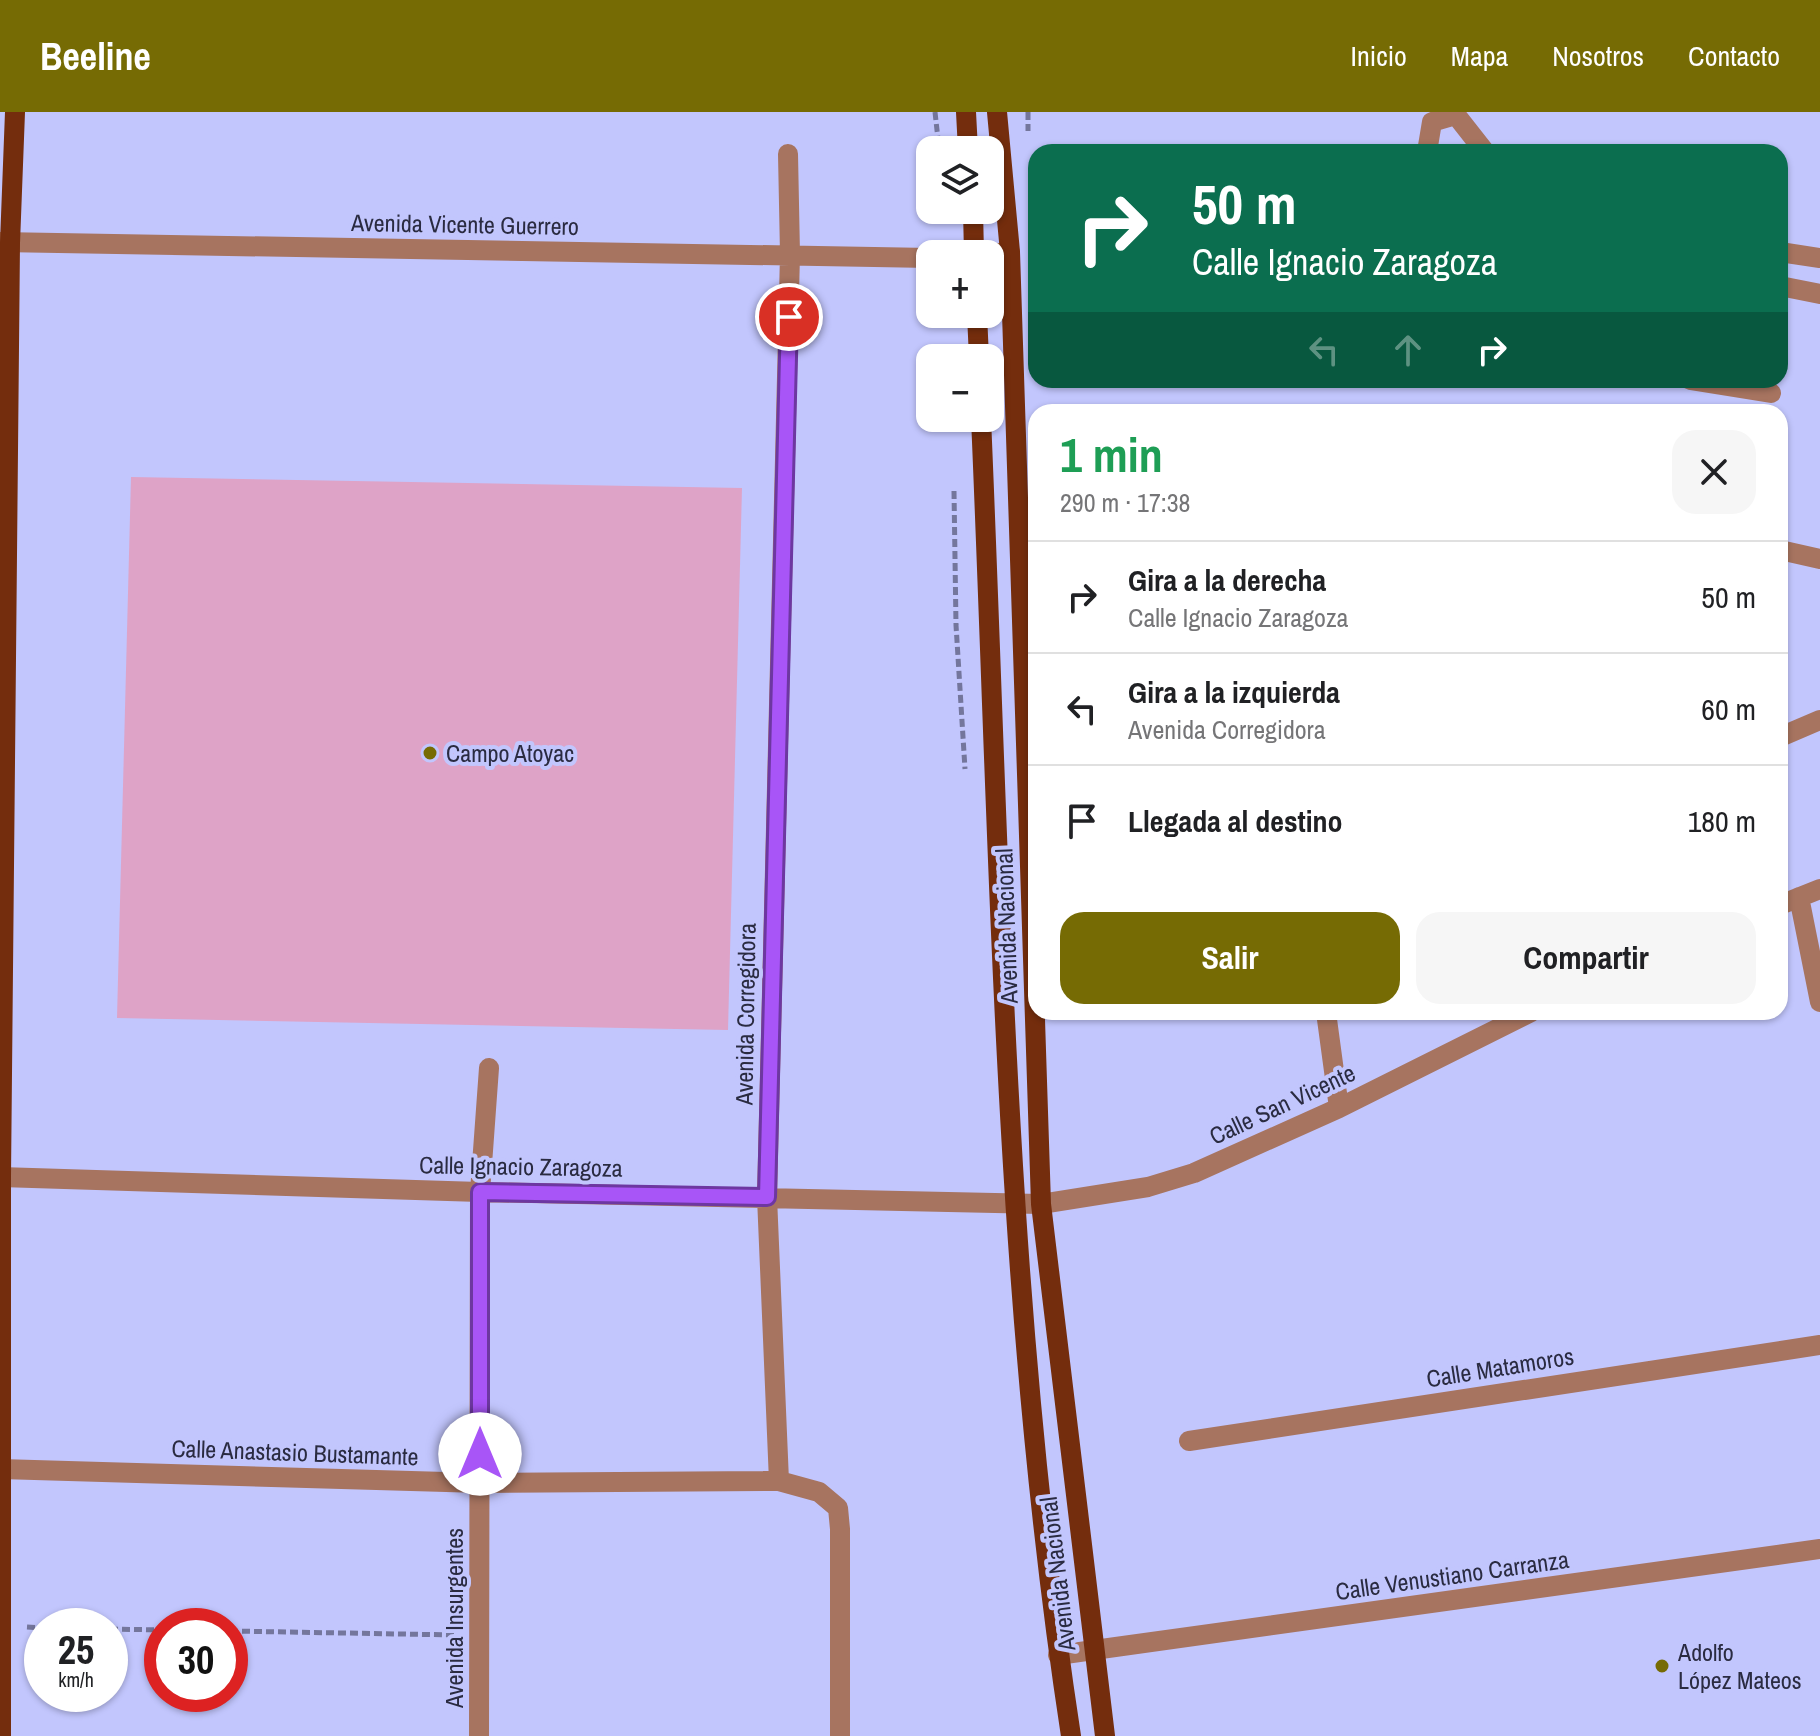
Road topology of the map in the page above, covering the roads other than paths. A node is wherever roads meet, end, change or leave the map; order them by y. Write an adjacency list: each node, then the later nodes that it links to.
1 (15, 112): 9 (main road)
2 (966, 112): 4 (main road)
3 (997, 112): 8 (main road, Avenida Nacional)
4 (967, 136)
5 (1428, 144): 6 (street)
6 (1479, 144)
7 (788, 154): 11 (street, Avenida Corregidora)
8 (999, 240)
9 (5, 243): 11 (street, Avenida Vicente Guerrero); 33 (main road)
10 (1788, 253): 13 (street)
11 (790, 254): 12 (street, Avenida Vicente Guerrero); 35 (street, Avenida Corregidora)
12 (916, 258)
13 (1820, 258)
14 (1788, 288): 15 (street)
15 (1820, 294)
16 (1002, 328): 26 (main road, Avenida Nacional)
17 (1740, 388): 18 (street)
18 (1771, 393)
19 (982, 432): 36 (main road, Avenida Nacional)
20 (1788, 552): 21 (street)
21 (1820, 559)
22 (1820, 720): 23 (street)
23 (1788, 734)
24 (1820, 889): 25 (street)
25 (1790, 901): 27 (street)
26 (1028, 910)
27 (1820, 1002)
28 (1033, 1020): 37 (main road, Avenida Nacional)
29 (1327, 1020): 32 (street)
30 (1515, 1020): 32 (street, Calle San Vicente)
31 (489, 1068): 34 (street, Avenida Insurgentes)
32 (1339, 1108): 37 (street, Calle San Vicente)
33 (0, 1177): 34 (street, Calle Ignacio Zaragoza); 40 (main road)
34 (480, 1192): 35 (street, Calle Ignacio Zaragoza); 42 (street, Avenida Insurgentes)
35 (767, 1197): 36 (street, Calle Ignacio Zaragoza); 41 (street, Avenida Corregidora)
36 (1013, 1203): 37 (street, Calle Ignacio Zaragoza); 45 (main road, Avenida Nacional)
37 (1041, 1204): 44 (main road, Avenida Nacional)
38 (1820, 1345): 39 (street, Calle Matamoros)
39 (1189, 1441)
40 (0, 1469): 42 (street, Calle Anastasio Bustamante); 46 (main road)
41 (779, 1481): 42 (street, Calle Anastasio Bustamante); 48 (street)
42 (481, 1483): 47 (street, Avenida Insurgentes)
43 (1820, 1549): 44 (street, Calle Venustiano Carranza)
44 (1092, 1652): 45 (street, Calle Venustiano Carranza); 50 (main road, Avenida Nacional)
45 (1058, 1655): 49 (main road, Avenida Nacional)
46 (1, 1736)
47 (479, 1736)
48 (840, 1736)
49 (1071, 1736)
50 (1105, 1736)

